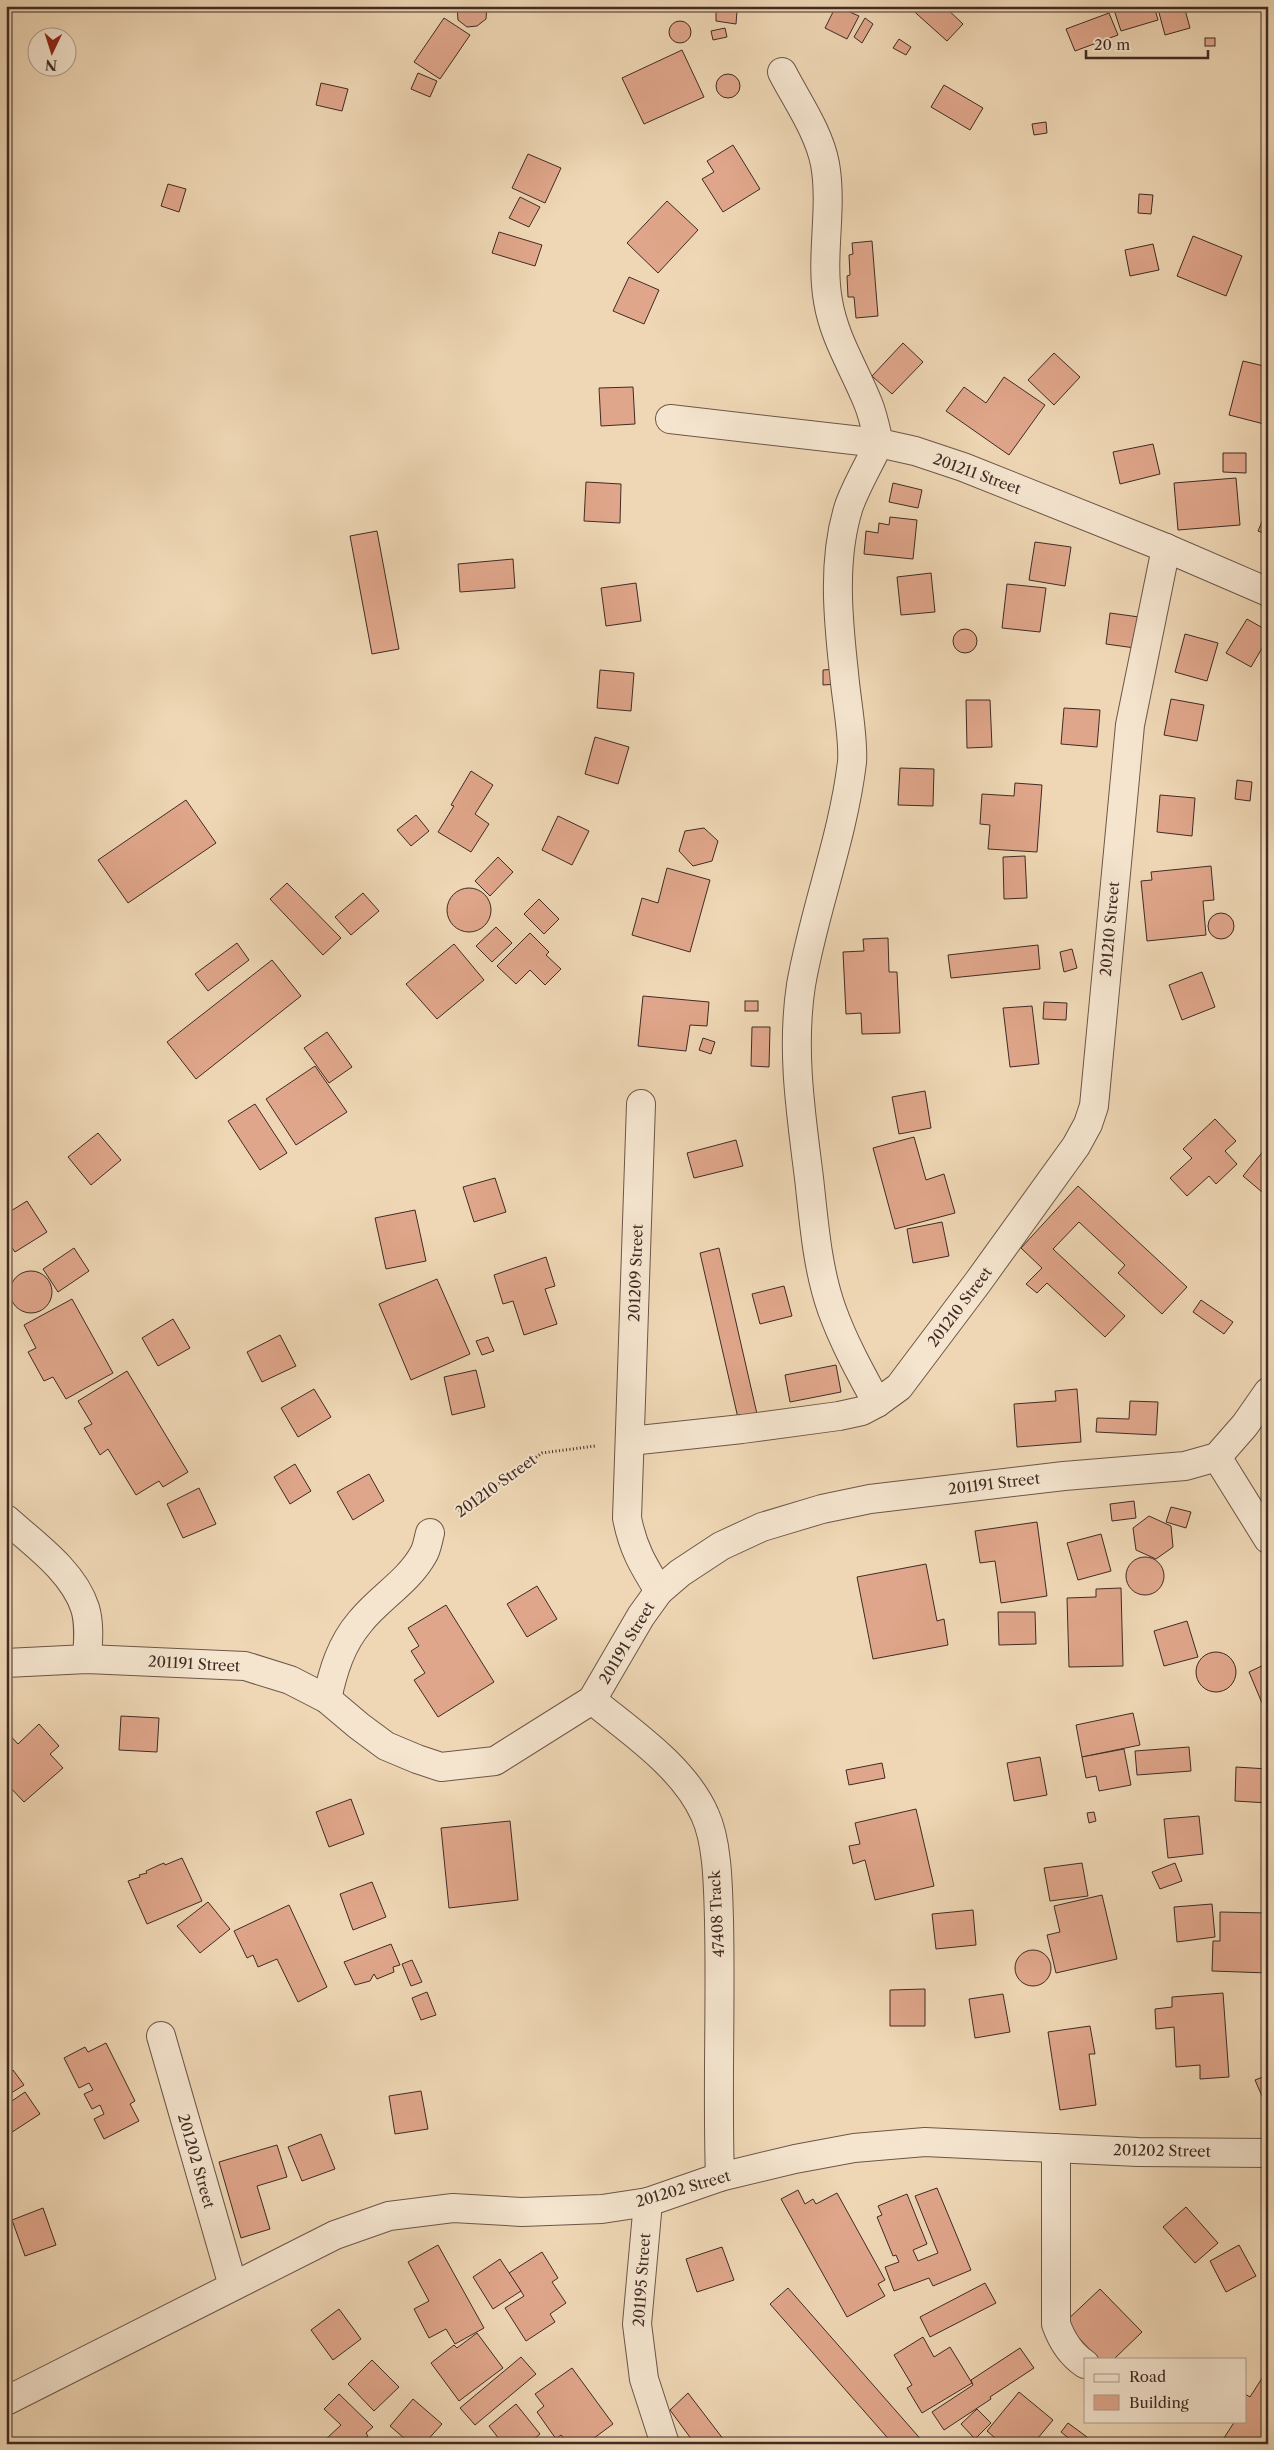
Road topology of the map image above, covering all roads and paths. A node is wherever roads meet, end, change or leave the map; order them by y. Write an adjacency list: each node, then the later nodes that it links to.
1 (782, 72): 3 (street)
2 (670, 419): 3 (street, 201211 Street)
3 (880, 443): 4 (street, 201211 Street); 8 (street)
4 (1166, 548): 5 (street, 201211 Street); 8 (street, 201210 Street)
5 (1268, 592)
6 (641, 1104): 9 (street, 201209 Street)
7 (1268, 1392): 10 (street)
8 (877, 1404): 9 (street, 201210 Street)
9 (630, 1441): 12 (path, 201210 Street); 14 (street, 201209 Street)
10 (1217, 1457): 13 (street); 14 (street, 201191 Street)
11 (6, 1519): 15 (street)
12 (430, 1533): 17 (street)
13 (1268, 1539)
14 (659, 1591): 18 (street, 201191 Street)
15 (87, 1659): 16 (street, 201191 Street); 17 (street, 201191 Street)
16 (6, 1663)
17 (327, 1699): 18 (street, 201191 Street)
18 (592, 1700): 22 (street, 47408 Track)
19 (161, 2036): 24 (street, 201202 Street)
20 (1056, 2148): 21 (street, 201202 Street); 22 (street, 201202 Street); 25 (street)
21 (1268, 2153)
22 (720, 2177): 23 (street, 201202 Street)
23 (648, 2202): 24 (street, 201202 Street); 27 (street, 201195 Street)
24 (232, 2286): 26 (street, 201202 Street)
25 (1084, 2363)
26 (6, 2402)
27 (665, 2444)

